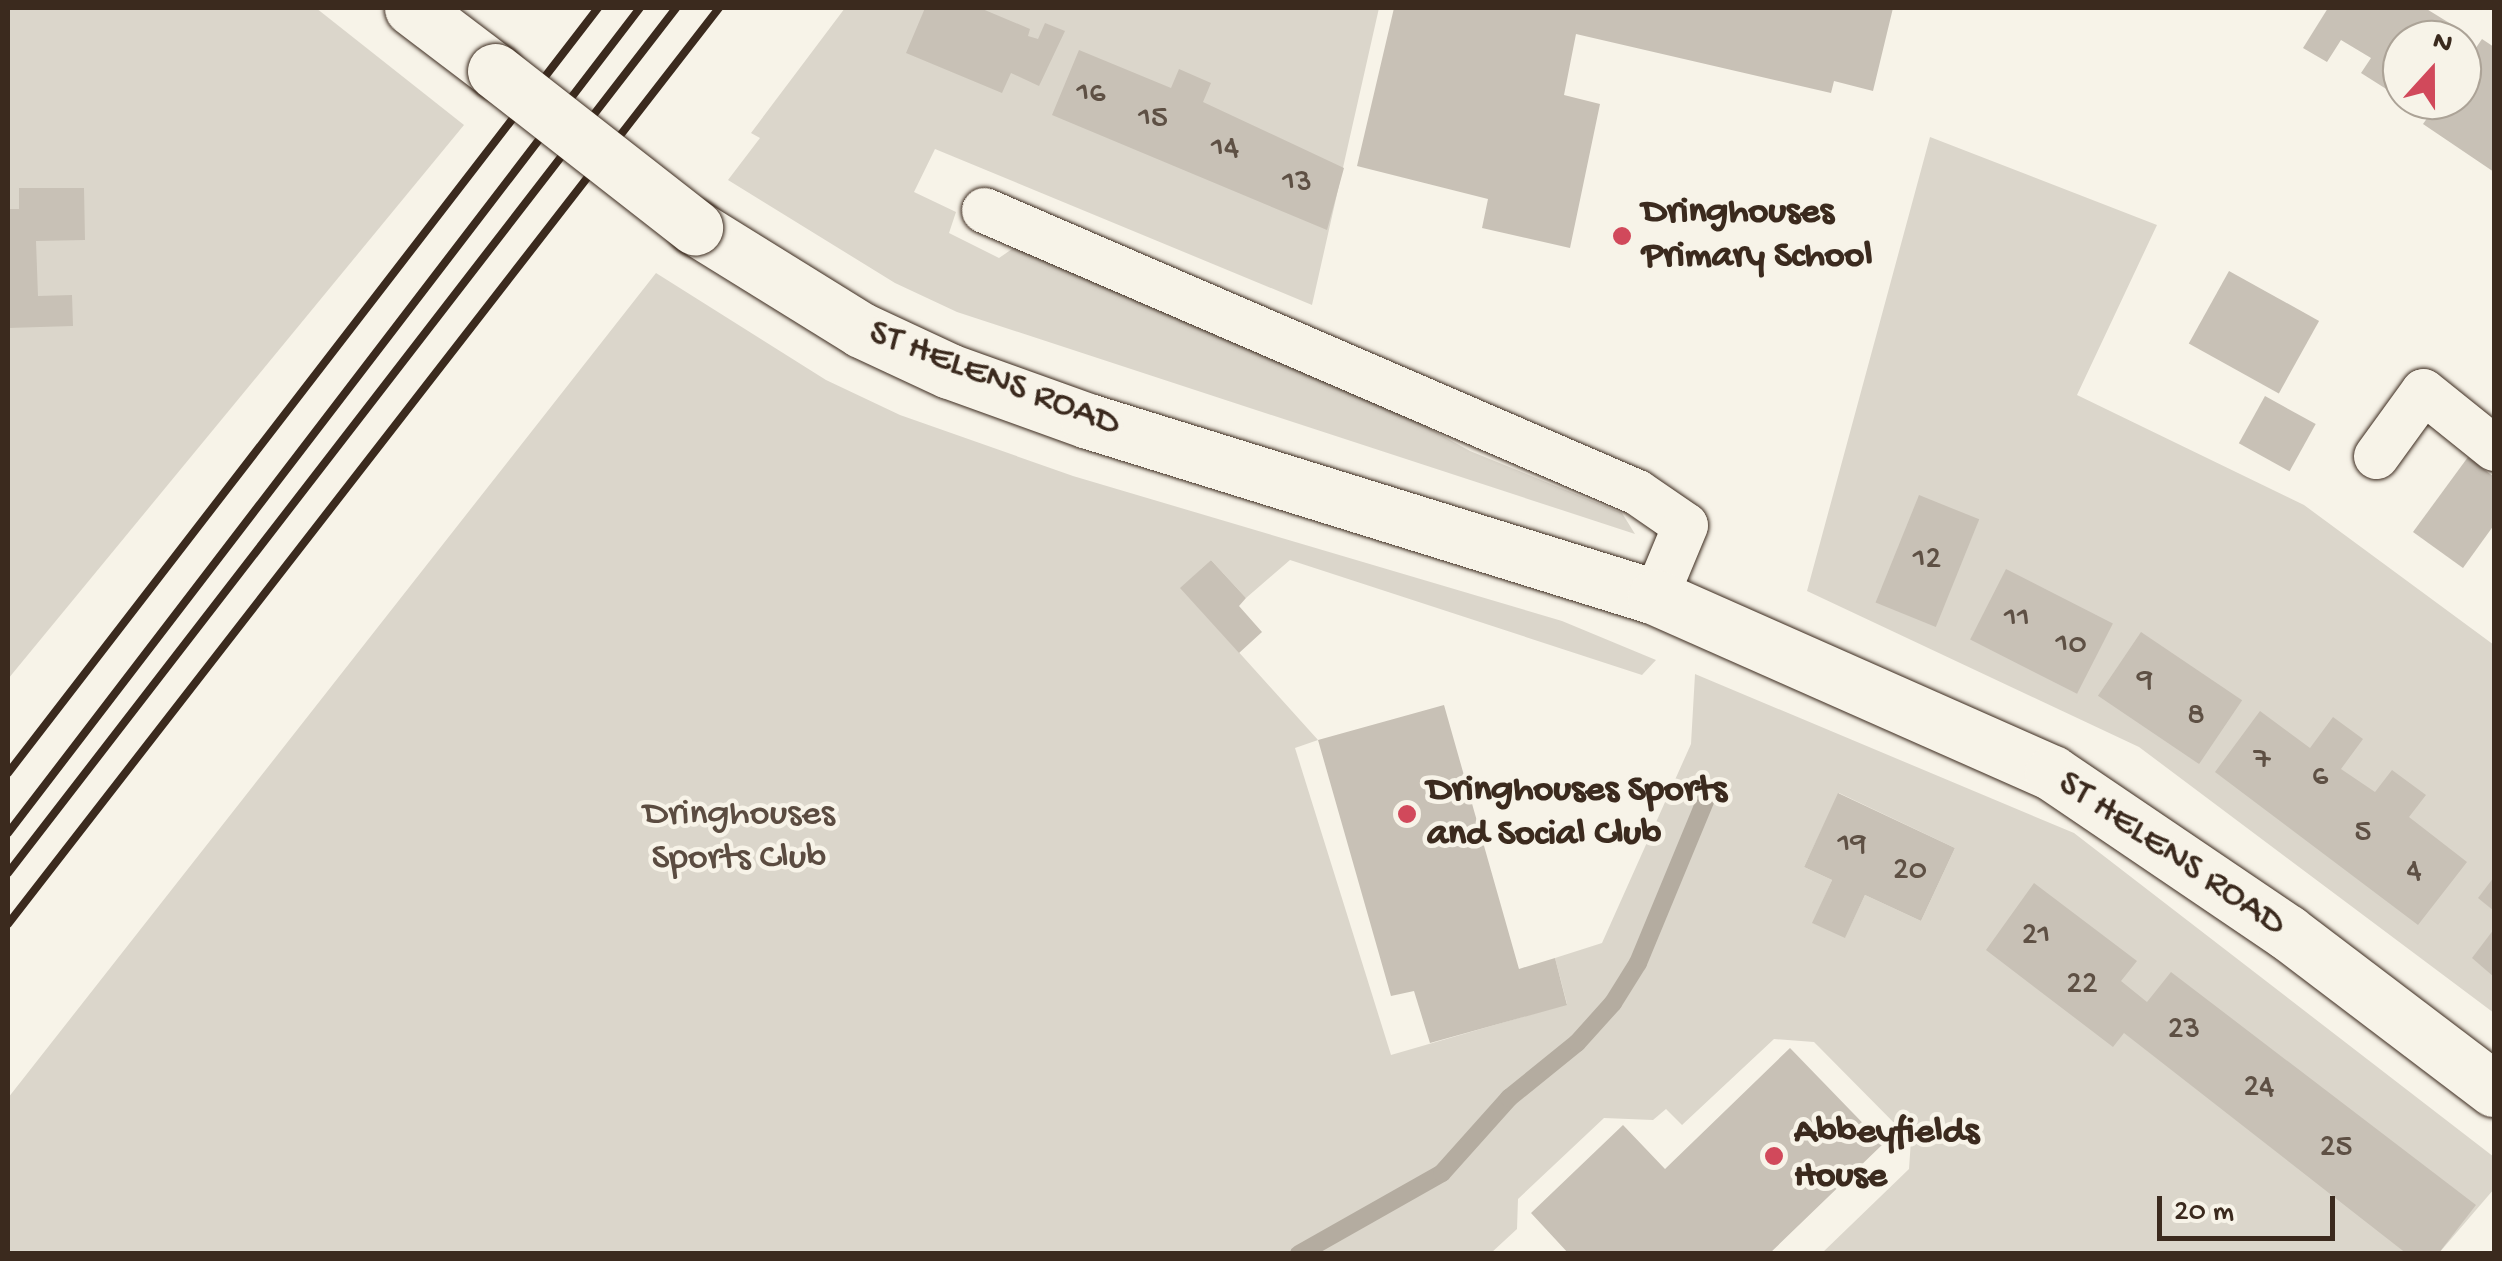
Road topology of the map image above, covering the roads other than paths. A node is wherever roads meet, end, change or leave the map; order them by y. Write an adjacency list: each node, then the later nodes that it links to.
1 (412, 8): 5 (street, ST HELENS ROAD, bridge)
2 (984, 210): 5 (street)
3 (2494, 448): 4 (street)
4 (2376, 456)
5 (1655, 597): 6 (street, ST HELENS ROAD)
6 (2494, 1089)

